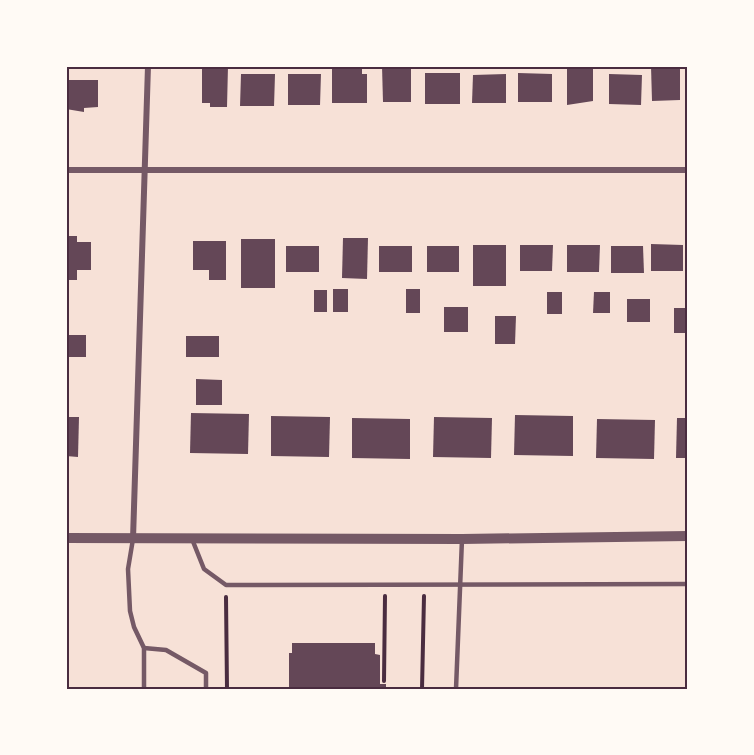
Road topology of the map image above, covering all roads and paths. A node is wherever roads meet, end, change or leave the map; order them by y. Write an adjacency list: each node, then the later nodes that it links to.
1 (148, 66): 4 (street)
2 (66, 170): 4 (street)
3 (688, 170): 4 (street)
4 (145, 171): 7 (street)
5 (688, 536): 9 (street)
6 (66, 538): 7 (street)
7 (133, 539): 8 (street); 15 (lane)
8 (192, 539): 9 (street); 11 (lane)
9 (462, 539): 11 (lane)
10 (688, 584): 11 (lane)
11 (459, 585): 21 (lane)
12 (385, 595): 16 (path)
13 (424, 595): 20 (path)
14 (226, 596): 19 (path)
15 (144, 648): 17 (lane); 18 (lane)
16 (384, 681)
17 (144, 689)
18 (206, 689)
19 (226, 689)
20 (422, 689)
21 (456, 689)

